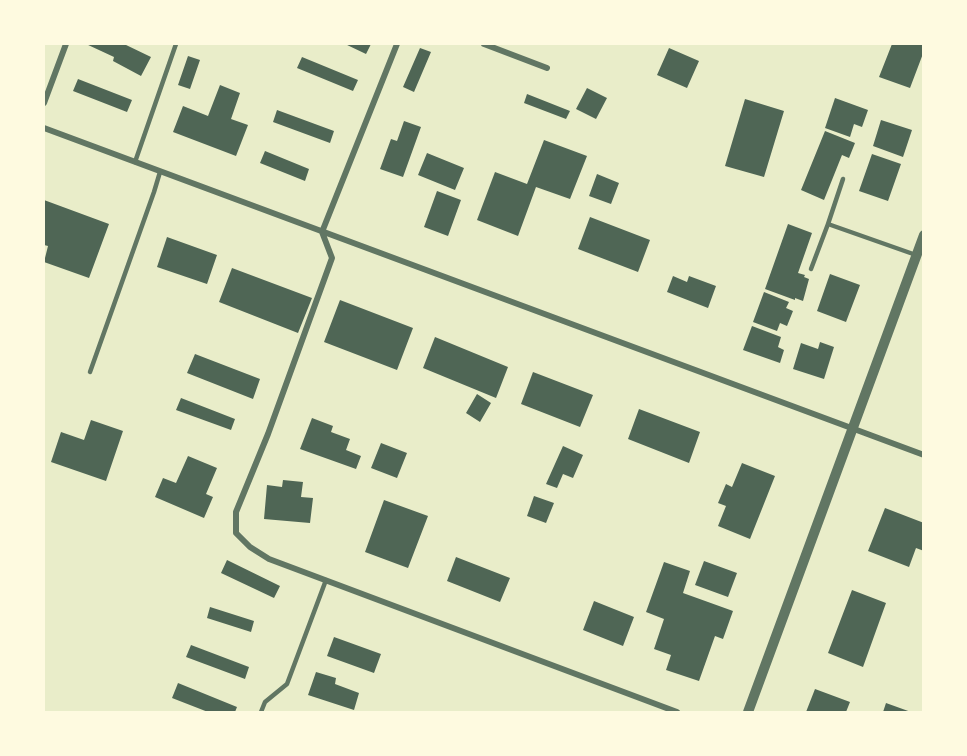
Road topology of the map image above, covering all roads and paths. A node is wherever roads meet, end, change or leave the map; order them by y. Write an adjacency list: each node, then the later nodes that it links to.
1 (66, 44): 6 (street)
2 (176, 44): 8 (lane)
3 (397, 44): 12 (street)
4 (484, 44): 5 (street)
5 (548, 68)
6 (44, 103)
7 (44, 128): 8 (street)
8 (135, 162): 9 (street)
9 (160, 172): 12 (street); 16 (lane)
10 (843, 179): 11 (lane)
11 (828, 224): 14 (lane); 15 (lane)
12 (322, 232): 17 (street); 19 (street)
13 (924, 236): 14 (street)
14 (916, 255): 17 (street)
15 (811, 269)
16 (90, 372)
17 (853, 429): 18 (street); 22 (street)
18 (924, 455)
19 (326, 580): 20 (lane); 21 (street)
20 (261, 712)
21 (677, 712)
22 (748, 712)

